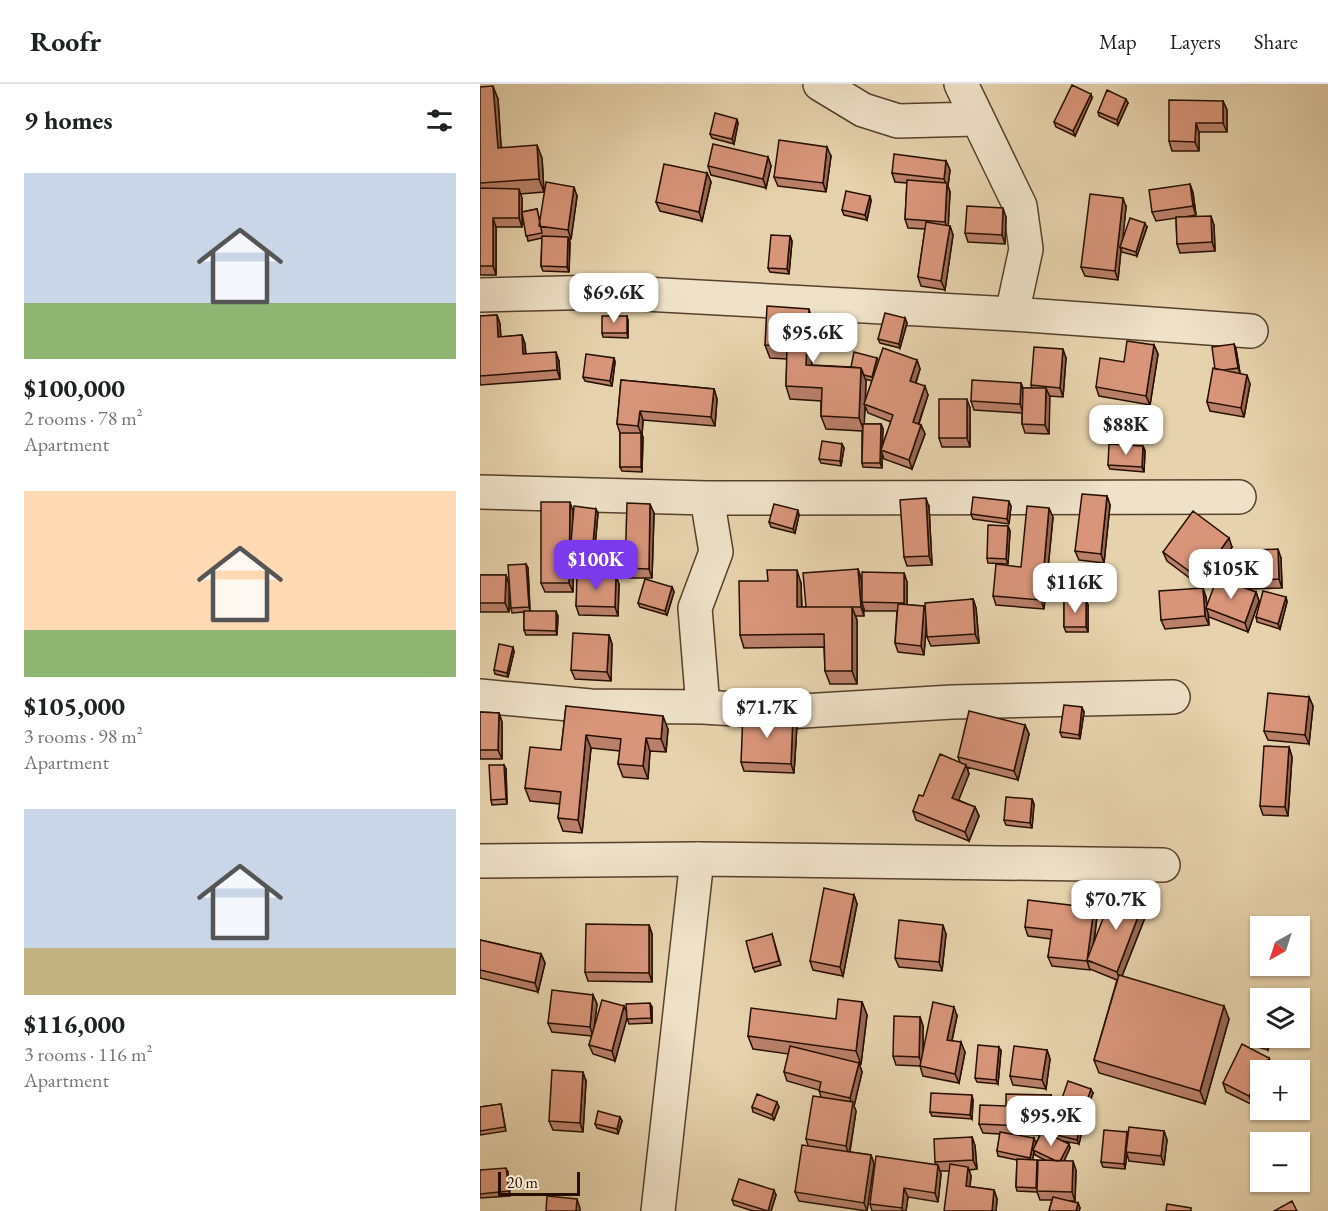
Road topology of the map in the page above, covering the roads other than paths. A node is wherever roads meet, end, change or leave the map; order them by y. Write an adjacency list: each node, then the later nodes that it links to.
1 (820, 84): 3 (street)
2 (961, 84): 3 (street)
3 (976, 119): 5 (street)
4 (480, 295): 5 (street)
5 (1012, 314): 6 (street)
6 (1251, 332)
7 (480, 492): 9 (street)
8 (1239, 497): 9 (street)
9 (707, 498): 12 (street)
10 (480, 696): 12 (street)
11 (1173, 697): 12 (street)
12 (703, 707)
13 (696, 859): 14 (street); 15 (street); 16 (street)
14 (480, 861)
15 (1163, 865)
16 (658, 1211)

